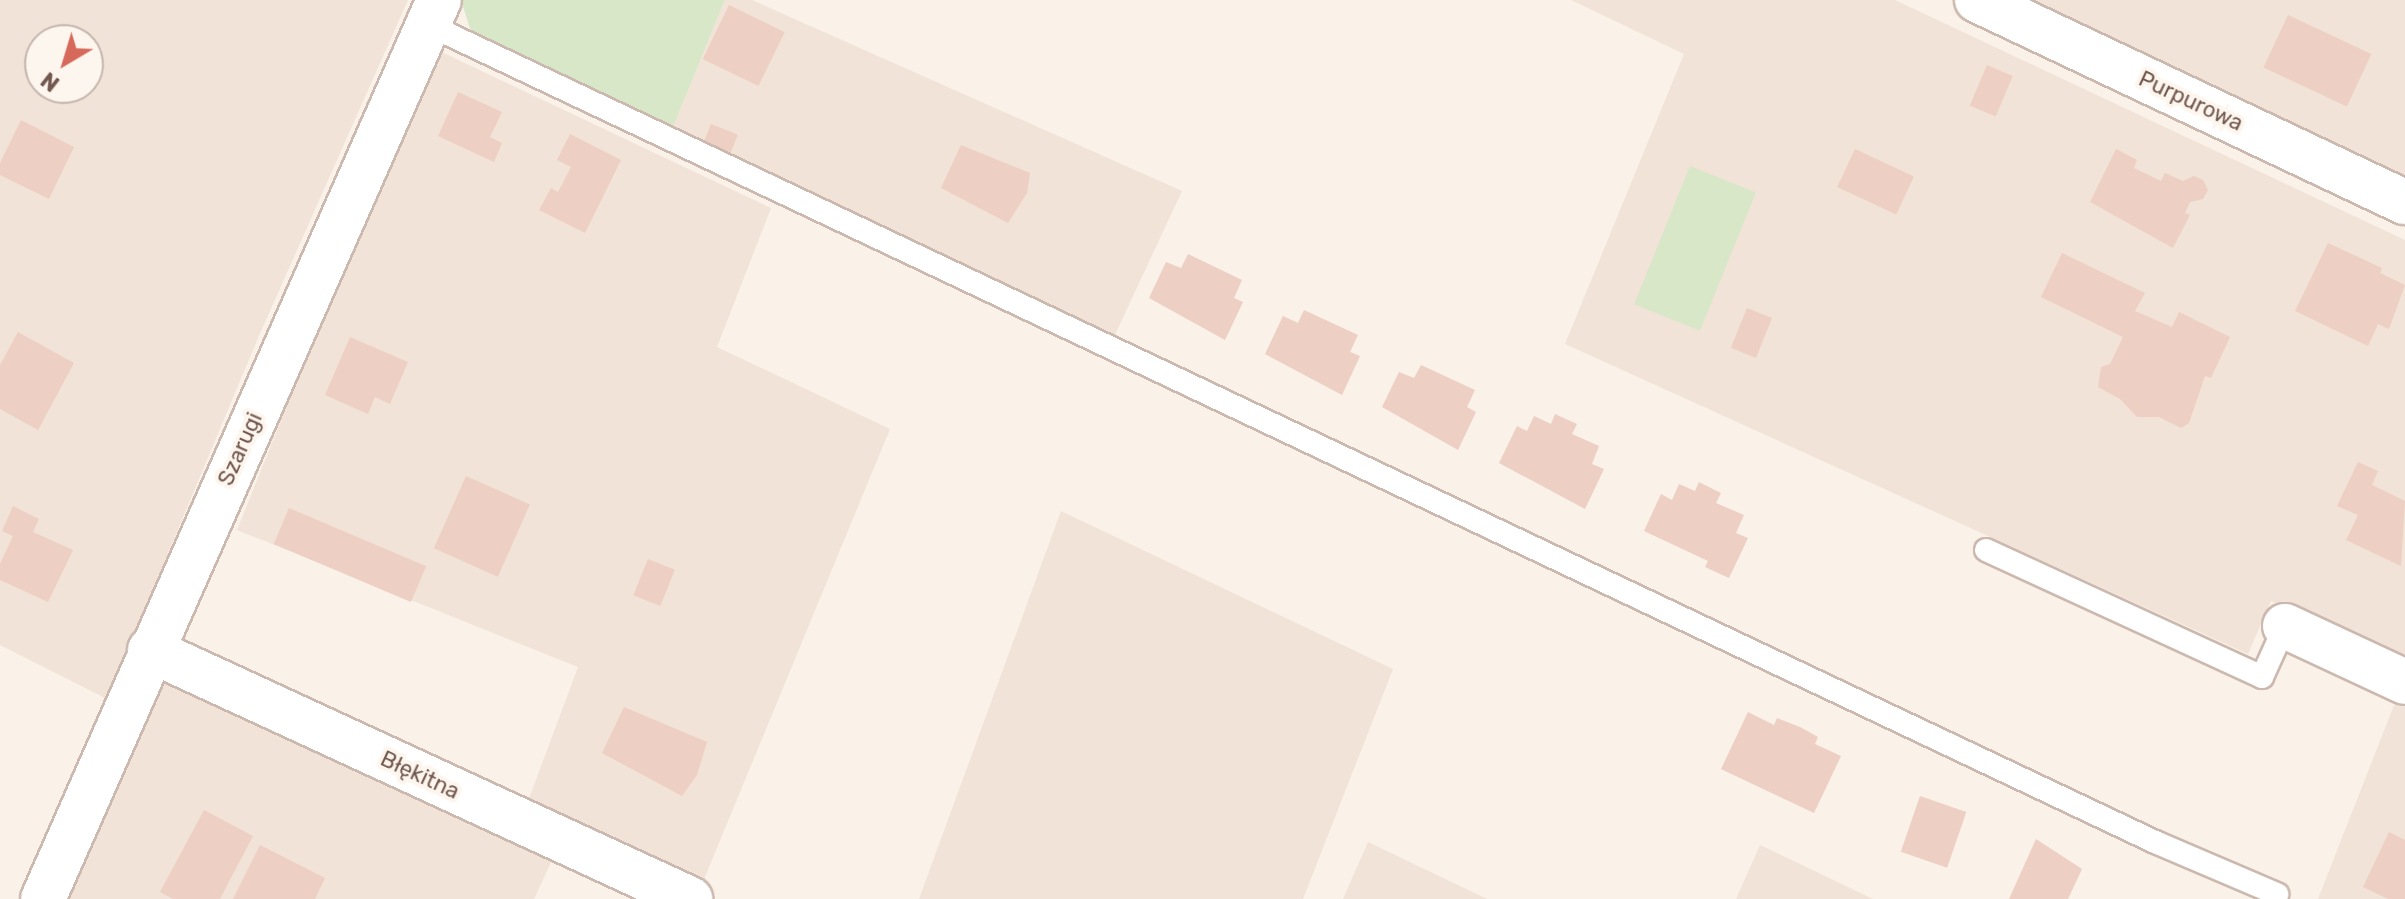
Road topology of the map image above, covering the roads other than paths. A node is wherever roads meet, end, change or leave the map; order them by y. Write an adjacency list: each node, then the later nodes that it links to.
1 (1977, 0): 3 (street, Purpurowa)
2 (434, 12): 6 (street, Szarugi); 8 (lane)
3 (2405, 202)
4 (1986, 550): 5 (lane)
5 (2285, 626): 7 (street)
6 (150, 650): 9 (street, Szarugi); 10 (street, Błękitna)
7 (2405, 682)
8 (2277, 894)
9 (43, 899)
10 (690, 899)

